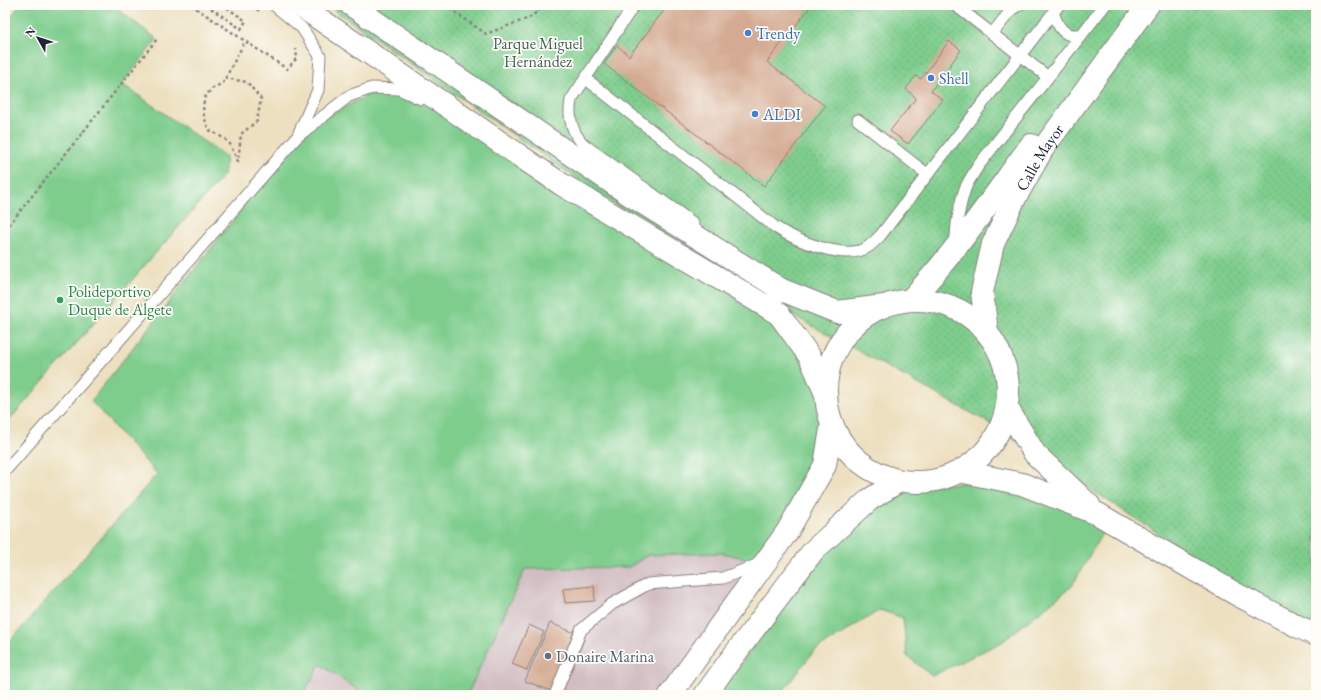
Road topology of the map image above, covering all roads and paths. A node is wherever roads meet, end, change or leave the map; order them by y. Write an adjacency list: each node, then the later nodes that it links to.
1 (191, 5): 21 (path)
2 (206, 5): 3 (path)
3 (223, 5)
4 (252, 5): 17 (path)
5 (274, 5): 29 (lane)
6 (299, 5): 27 (main road)
7 (351, 5): 31 (main road)
8 (445, 5): 9 (path)
9 (546, 5)
10 (634, 5): 26 (lane)
11 (1019, 5): 18 (lane)
12 (1105, 5): 19 (lane)
13 (1136, 5): 33 (main road, Calle Mayor)
14 (1148, 5): 38 (main road, Calle Mayor)
15 (962, 7): 18 (lane)
16 (1056, 9): 19 (lane); 23 (lane)
17 (263, 14)
18 (992, 34): 23 (lane)
19 (1082, 34): 24 (lane)
20 (156, 39): 32 (path)
21 (245, 41): 22 (path); 25 (path)
22 (296, 42)
23 (1019, 55): 24 (lane); 30 (lane)
24 (1048, 77): 33 (lane)
25 (225, 78): 25 (path)
26 (586, 79): 30 (lane); 34 (lane)
27 (462, 117): 29 (lane); 37 (main road)
28 (858, 120): 30 (lane)
29 (297, 138): 42 (lane)
30 (927, 174)
31 (630, 195): 34 (main road); 37 (main road)
32 (5, 230)
33 (958, 245): 35 (main road, Calle Mayor)
34 (757, 274): 36 (main road)
35 (912, 298): 36 (main road); 38 (main road)
36 (884, 306): 39 (main road)
37 (779, 314): 39 (main road)
38 (987, 332): 40 (main road)
39 (825, 392): 41 (main road)
40 (1007, 408): 43 (main road); 45 (main road)
41 (832, 424): 44 (main road); 46 (main road)
42 (5, 471)
43 (964, 472): 44 (main road); 45 (main road)
44 (896, 483): 50 (main road)
45 (1098, 514): 47 (main road)
46 (766, 561): 48 (lane); 49 (main road)
47 (1316, 635)
48 (555, 695)
49 (670, 695)
50 (704, 695)

